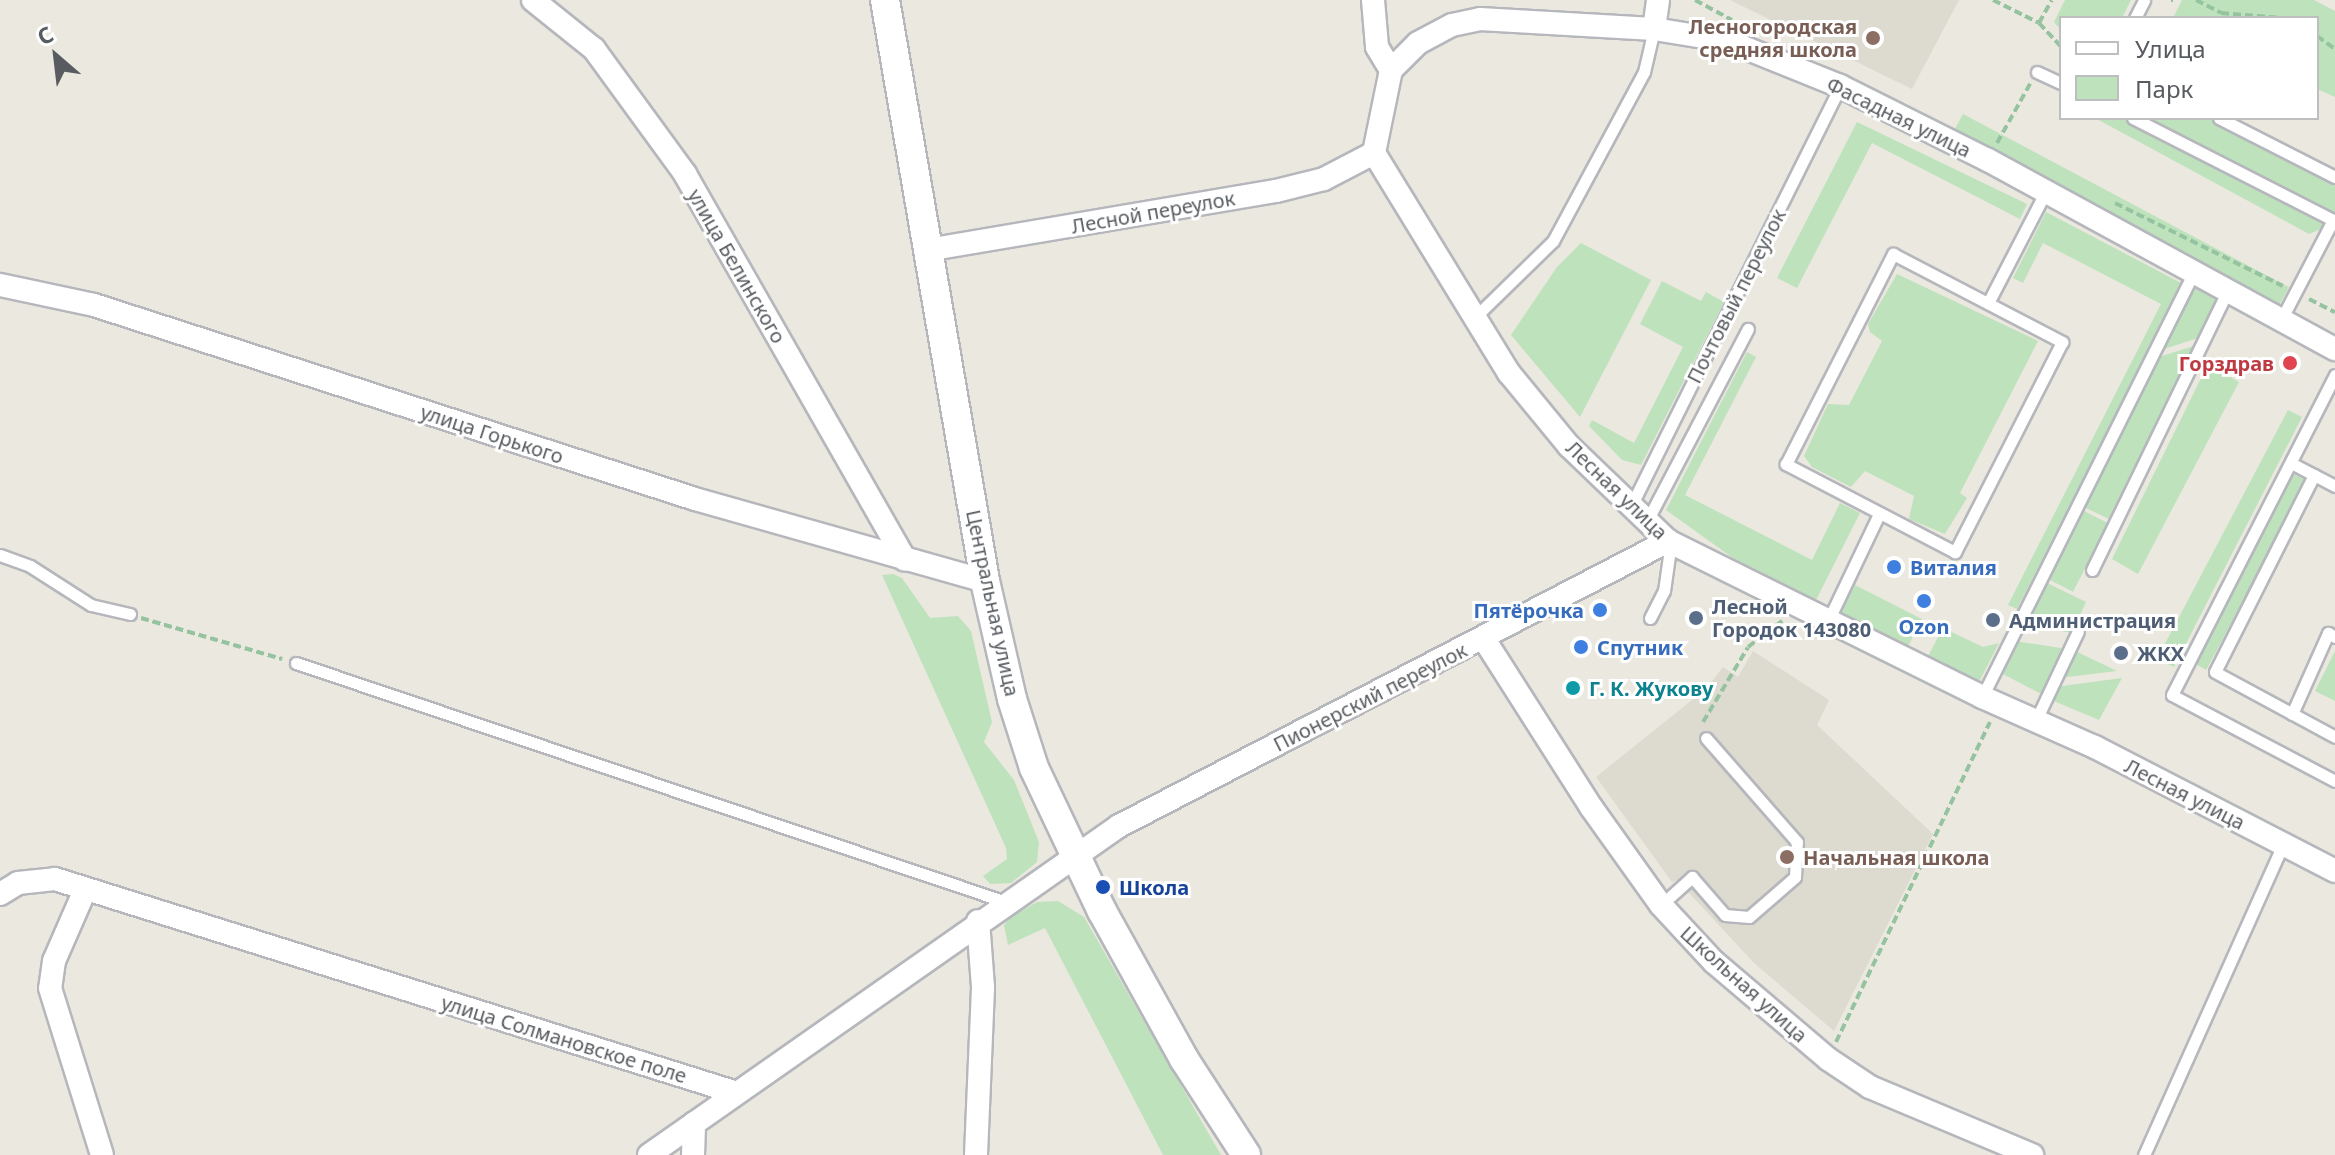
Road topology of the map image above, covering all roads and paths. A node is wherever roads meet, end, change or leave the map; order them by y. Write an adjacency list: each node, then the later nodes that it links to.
1 (533, 0): 40 (street, улица Белинского)
2 (885, 0): 23 (street, Центральная улица)
3 (1373, 0): 12 (street)
4 (1658, 0): 10 (street)
5 (1993, 0): 9 (path)
6 (2052, 0): 9 (path)
7 (2196, 0): 8 (path)
8 (2258, 16)
9 (2039, 23): 11 (path)
10 (1654, 29): 12 (street, Фасадная улица); 15 (street, Фасадная улица); 29 (lane)
11 (2059, 45)
12 (1391, 70): 18 (street)
13 (2037, 72): 14 (lane); 19 (path)
14 (2059, 82)
15 (1840, 86): 19 (street, Фасадная улица); 36 (lane, Почтовый переулок)
16 (2137, 120): 22 (lane)
17 (2223, 120): 20 (lane)
18 (1374, 153): 23 (street, Лесной переулок); 29 (street, Лесная улица)
19 (1988, 160): 21 (street, Фасадная улица)
20 (2335, 177)
21 (2046, 191): 24 (street, Фасадная улица); 27 (lane)
22 (2334, 220): 28 (lane)
23 (927, 250): 42 (street, Центральная улица)
24 (2195, 270): 26 (street, Фасадная улица); 51 (lane)
25 (0, 285): 40 (street, улица Горького)
26 (2229, 288): 28 (street, Фасадная улица); 41 (lane)
27 (1988, 303): 37 (lane); 37 (lane)
28 (2283, 316): 31 (street, Фасадная улица)
29 (1474, 318): 36 (street, Лесная улица)
30 (1748, 329): 36 (lane)
31 (2335, 349)
32 (2335, 375): 33 (lane)
33 (2291, 463): 34 (lane); 56 (lane)
34 (2314, 475): 35 (lane); 52 (lane)
35 (2335, 486)
36 (1639, 513): 38 (street, Лесная улица)
37 (1879, 514): 46 (lane)
38 (1670, 541): 43 (street, Лесная улица); 45 (lane); 49 (street, Пионерский переулок)
39 (0, 555): 44 (lane)
40 (905, 560): 42 (street, улица Горького)
41 (2092, 570)
42 (985, 581): 58 (street, Центральная улица)
43 (1800, 607): 46 (street, Лесная улица); 55 (path)
44 (130, 614): 50 (path)
45 (1650, 618)
46 (1828, 621): 51 (street, Лесная улица)
47 (2078, 631): 53 (lane)
48 (2335, 637): 52 (lane)
49 (1484, 639): 58 (street, Пионерский переулок); 63 (street, Школьная улица)
50 (296, 663): 62 (lane)
51 (1990, 701): 53 (street, Лесная улица); 65 (path)
52 (2292, 714): 54 (lane)
53 (2036, 720): 57 (street, Лесная улица)
54 (2335, 737)
55 (1706, 738): 63 (lane)
56 (2335, 781)
57 (2283, 844): 59 (street, Лесная улица); 74 (lane)
58 (1073, 856): 62 (street); 72 (street, Центральная улица)
59 (2335, 871)
60 (85, 890): 61 (street, улица Солмановское поле); 66 (street, улица Солмановское поле); 68 (street)
61 (0, 894)
62 (1006, 902): 64 (street)
63 (1661, 905): 65 (street, Школьная улица)
64 (978, 921): 66 (street); 71 (street)
65 (1828, 1059): 73 (street, Школьная улица)
66 (734, 1092): 67 (street)
67 (694, 1123): 69 (street); 70 (street)
68 (102, 1155)
69 (649, 1155)
70 (693, 1155)
71 (976, 1155)
72 (1246, 1155)
73 (2032, 1155)
74 (2144, 1155)

